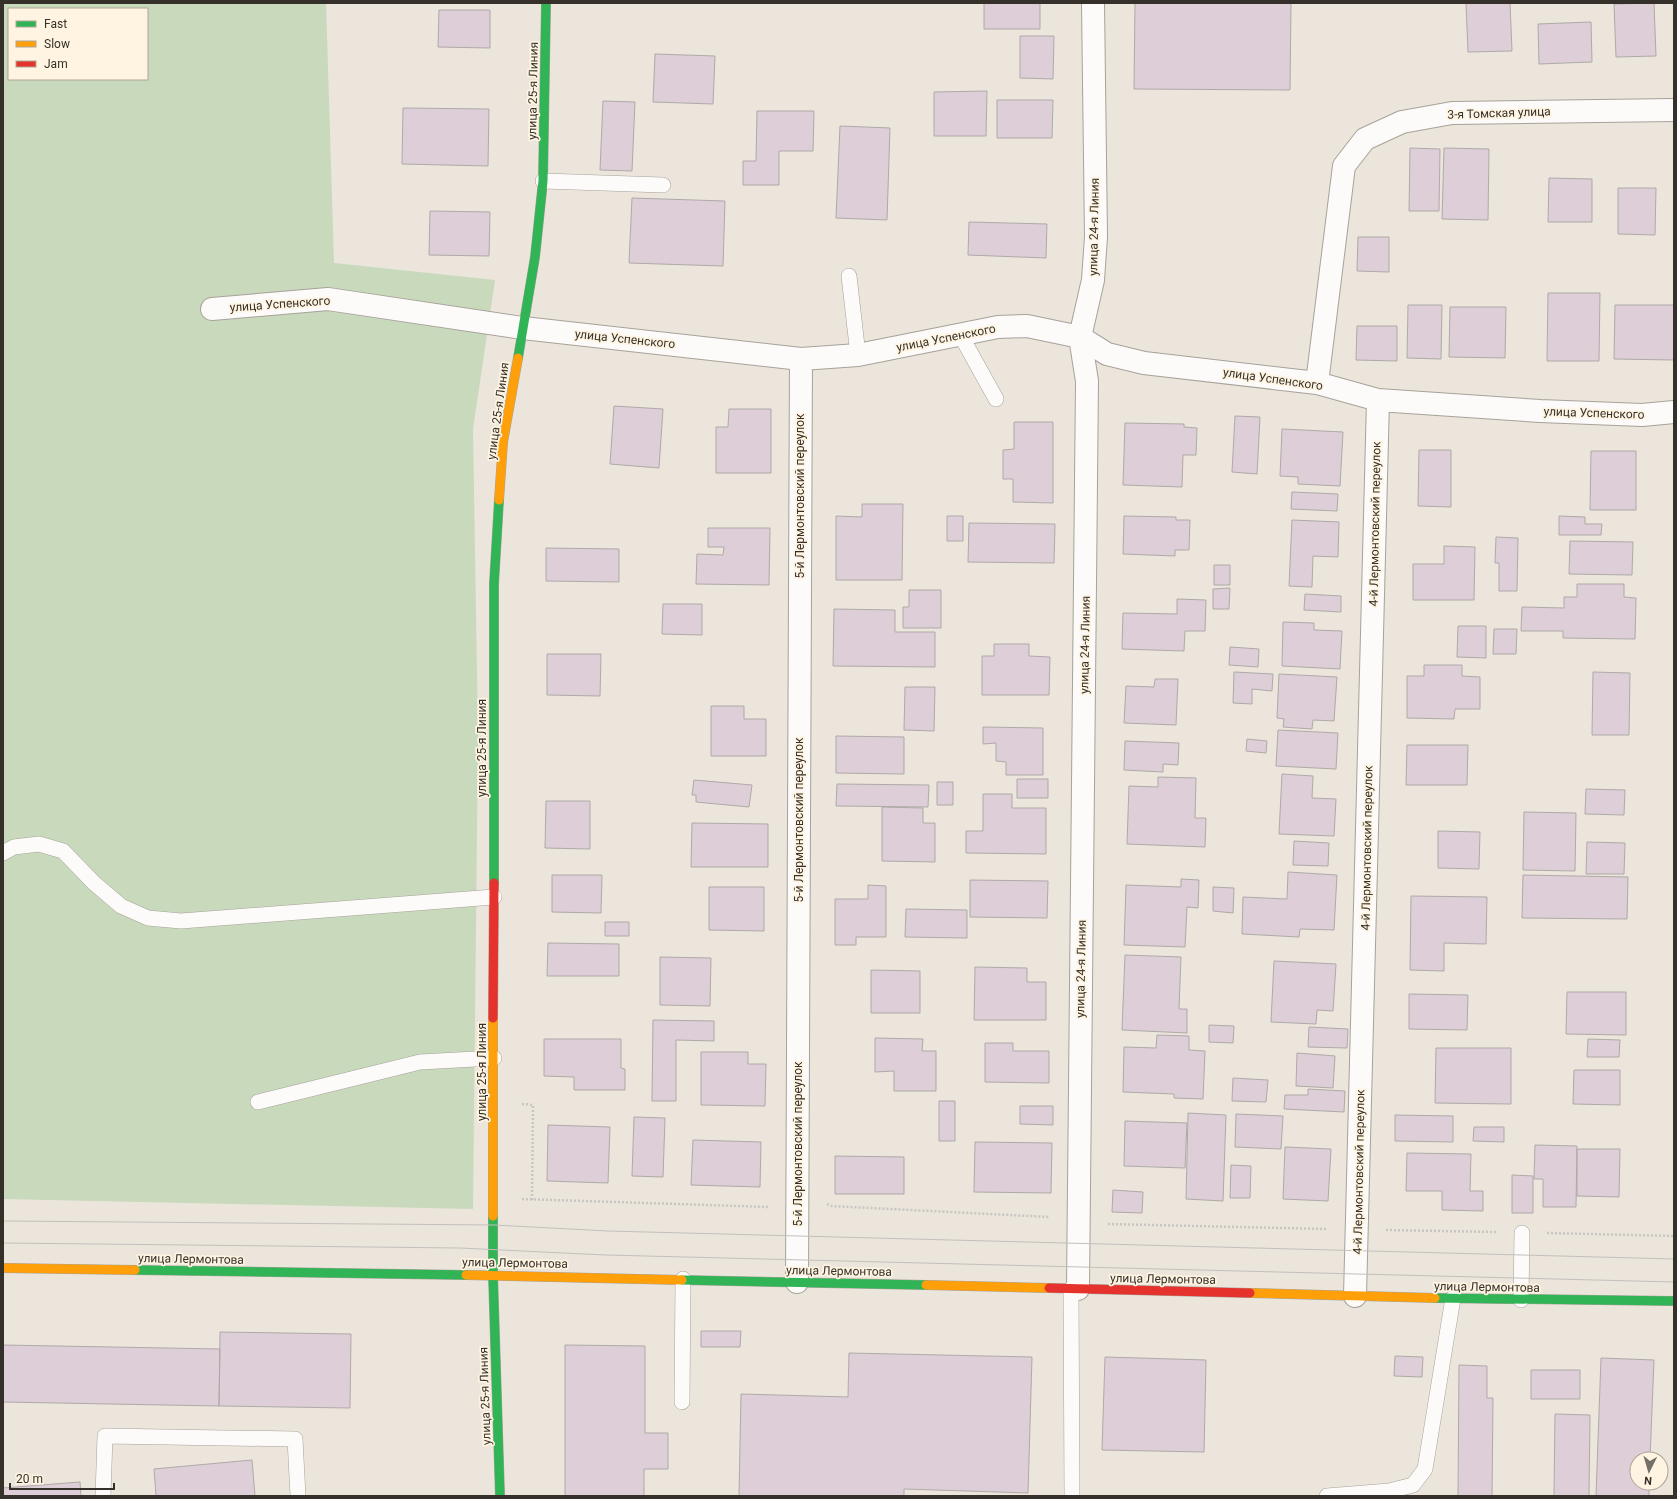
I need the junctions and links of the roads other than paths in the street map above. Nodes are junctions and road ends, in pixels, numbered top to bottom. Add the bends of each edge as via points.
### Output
1 (546, 3) edge
2 (1093, 3) edge
3 (1674, 110) edge
4 (543, 181) junction
5 (663, 185) dead end
6 (849, 276) dead end
7 (212, 309) dead end
8 (523, 328) junction
9 (960, 334) junction
10 (1080, 337) junction
11 (858, 355) junction
12 (800, 359) junction
13 (1317, 383) junction
14 (996, 399) dead end
15 (1378, 400) junction
16 (1674, 412) edge
17 (3, 853) edge
18 (494, 897) junction
19 (494, 1058) junction
20 (258, 1102) dead end
21 (1522, 1232) road end
22 (3, 1268) edge
23 (493, 1275) junction
24 (683, 1279) junction
25 (797, 1282) junction
26 (1074, 1289) junction
27 (1356, 1296) junction
28 (1453, 1298) junction
29 (1521, 1300) junction
30 (1674, 1301) edge
31 (682, 1402) dead end
32 (103, 1496) edge
33 (298, 1496) edge
34 (500, 1496) edge
35 (1072, 1496) edge
36 (1327, 1496) edge

1 - 4 street, улица 25-я Линия
2 - 10 street, улица 24-я Линия via 1096,237 1093,280
3 - 13 street, 3-я Томская улица via 1452,113 1402,122 1365,139 1344,166
4 - 5 lane
4 - 8 street, улица 25-я Линия via 535,257
6 - 11 lane
7 - 8 street, улица Успенского via 328,299
8 - 12 street, улица Успенского
8 - 18 street, улица 25-я Линия via 503,442 494,584
9 - 10 street, улица Успенского via 998,327 1028,326
9 - 11 street, улица Успенского
9 - 14 lane
10 - 13 street, улица Успенского via 1107,354 1144,363
10 - 26 street, улица 24-я Линия via 1087,381 1087,405 1079,1218
11 - 12 street, улица Успенского
12 - 25 street, 5-й Лермонтовский переулок
13 - 15 street, улица Успенского
15 - 16 street, улица Успенского via 1540,411 1642,415
15 - 27 street, 4-й Лермонтовский переулок
17 - 18 lane via 14,847 39,844 62,851 121,906 148,918 181,921
18 - 19 street, улица 25-я Линия
19 - 20 lane via 420,1062
19 - 23 street, улица 25-я Линия
21 - 29 lane
22 - 23 street, улица Лермонтова
23 - 24 street, улица Лермонтова
23 - 34 street, улица 25-я Линия
24 - 25 street, улица Лермонтова
24 - 31 lane
25 - 26 street, улица Лермонтова
26 - 27 street, улица Лермонтова
26 - 35 lane
27 - 28 street, улица Лермонтова
28 - 29 street, улица Лермонтова
28 - 36 lane via 1425,1469 1413,1485 1389,1491
29 - 30 street, улица Лермонтова
32 - 33 lane via 105,1436 295,1439

